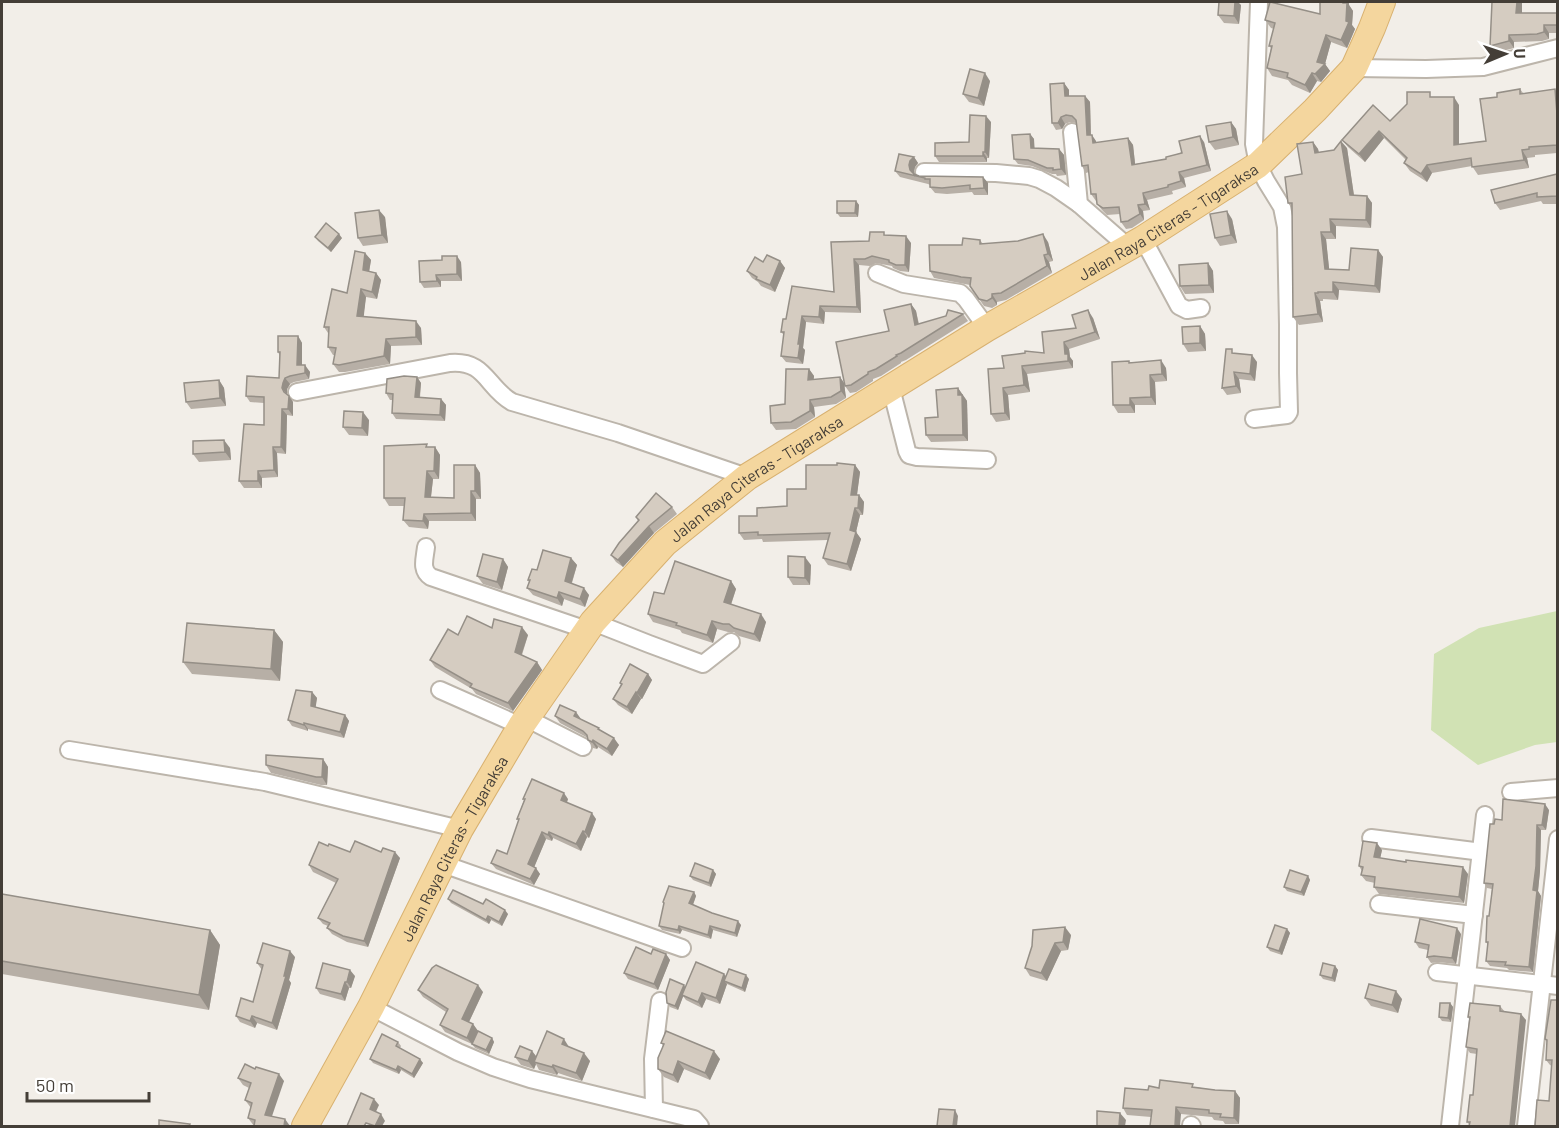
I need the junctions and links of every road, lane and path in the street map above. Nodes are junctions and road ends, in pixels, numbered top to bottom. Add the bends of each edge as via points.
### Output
1 (1259, 2) edge
2 (1382, 2) edge
3 (1557, 48) edge
4 (1354, 68) junction
5 (1072, 132) dead end
6 (1258, 165) junction
7 (924, 172) dead end
8 (1079, 204) junction
9 (1136, 243) junction
10 (877, 273) dead end
11 (1201, 308) dead end
12 (987, 328) junction
13 (891, 388) junction
14 (297, 392) dead end
15 (1254, 419) dead end
16 (987, 460) dead end
17 (747, 477) junction
18 (426, 547) dead end
19 (590, 626) junction
20 (730, 642) dead end
21 (440, 690) dead end
22 (523, 722) junction
23 (583, 747) dead end
24 (69, 750) dead end
25 (1557, 788) edge
26 (1511, 792) dead end
27 (1485, 815) dead end
28 (460, 828) junction
29 (1371, 838) dead end
30 (1557, 839) edge
31 (1482, 852) junction
32 (443, 864) junction
33 (1379, 904) dead end
34 (1554, 914) edge
35 (1474, 915) junction
36 (682, 948) dead end
37 (1437, 972) dead end
38 (1466, 976) junction
39 (1549, 985) edge
40 (660, 1001) dead end
41 (371, 1007) junction
42 (654, 1109) junction
43 (305, 1126) edge
44 (700, 1126) edge
45 (1450, 1126) edge
46 (1526, 1126) edge

1 - 6 street via 1254,144
2 - 4 main road, Jalan Raya Citeras - Tigaraksa
3 - 4 street via 1483,67
4 - 6 main road, Jalan Raya Citeras - Tigaraksa
5 - 8 street
6 - 9 main road, Jalan Raya Citeras - Tigaraksa
6 - 15 street via 1282,207 1286,227 1289,412 1287,416
7 - 8 street via 1029,176
8 - 9 street
9 - 11 street via 1179,306 1187,310
9 - 12 main road, Jalan Raya Citeras - Tigaraksa
10 - 12 street via 904,284 960,293
12 - 13 main road, Jalan Raya Citeras - Tigaraksa
13 - 16 street via 909,455
13 - 17 main road, Jalan Raya Citeras - Tigaraksa
14 - 17 street via 466,363 478,369 512,402
17 - 19 main road, Jalan Raya Citeras - Tigaraksa via 665,543
18 - 19 street via 424,566 431,577
19 - 20 street via 703,664
19 - 22 main road, Jalan Raya Citeras - Tigaraksa
21 - 22 street
22 - 23 street
22 - 28 main road, Jalan Raya Citeras - Tigaraksa
24 - 28 street via 265,782
25 - 26 street
27 - 31 street
28 - 32 main road, Jalan Raya Citeras - Tigaraksa
29 - 31 street
30 - 34 street
31 - 35 street
32 - 36 street
32 - 41 main road, Jalan Raya Citeras - Tigaraksa
33 - 35 street
34 - 39 street
35 - 38 street
37 - 38 street
38 - 39 street
38 - 45 street
39 - 46 street
40 - 42 street via 652,1059
41 - 42 street via 493,1067
41 - 43 main road, Jalan Raya Citeras - Tigaraksa
42 - 44 street via 694,1119

